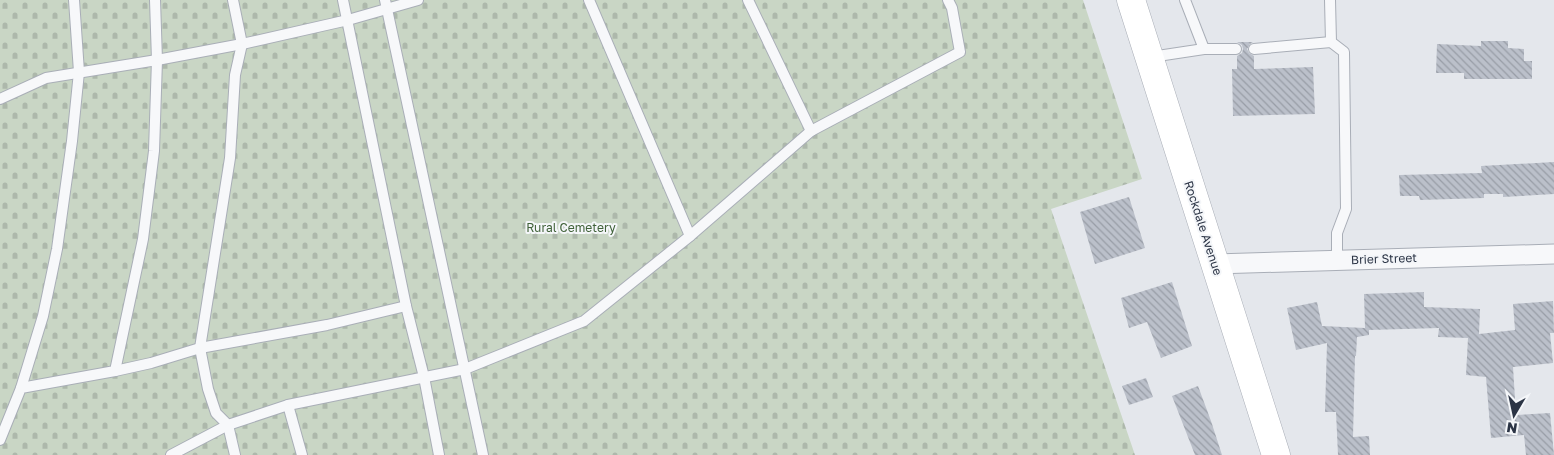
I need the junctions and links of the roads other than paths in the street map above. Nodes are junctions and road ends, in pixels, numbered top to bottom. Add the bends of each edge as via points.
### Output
1 (74, 0) edge
2 (154, 0) edge
3 (233, 0) edge
4 (343, 0) edge
5 (418, 0) edge
6 (589, 0) edge
7 (748, 0) edge
8 (948, 0) edge
9 (1130, 0) edge
10 (1185, 0) edge
11 (1330, 0) edge
12 (386, 5) edge
13 (348, 20) junction
14 (1331, 42) junction
15 (242, 44) junction
16 (1204, 49) junction
17 (1236, 49) dead end
18 (1254, 49) dead end
19 (1149, 58) junction
20 (157, 60) junction
21 (80, 72) junction
22 (0, 99) edge
23 (811, 131) junction
24 (690, 236) junction
25 (1554, 254) edge
26 (1337, 261) junction
27 (1215, 264) junction
28 (406, 306) junction
29 (200, 348) junction
30 (464, 368) junction
31 (115, 371) junction
32 (424, 376) junction
33 (21, 388) junction
34 (288, 405) junction
35 (228, 425) junction
36 (0, 436) edge
37 (0, 440) edge
38 (171, 455) edge
39 (235, 455) edge
40 (302, 455) edge
41 (440, 455) edge
42 (483, 455) edge
43 (1276, 455) edge

1 - 21 lane
2 - 20 lane
3 - 15 lane
4 - 13 lane
5 - 12 lane
6 - 24 lane
7 - 23 lane
8 - 23 lane via 960,52
9 - 19 main road, Rockdale Avenue
10 - 16 lane
11 - 14 lane
12 - 13 lane
12 - 30 lane
13 - 15 lane
13 - 28 lane
14 - 18 lane
14 - 26 lane via 1344,52 1346,209 1337,233
15 - 20 lane
15 - 29 lane via 235,75 230,158
16 - 17 lane
16 - 19 lane
19 - 27 main road, Rockdale Avenue
20 - 21 lane
20 - 31 lane via 154,150 143,239
21 - 22 lane via 46,78
21 - 33 lane via 57,249 43,316
23 - 24 lane
24 - 30 lane via 584,321
25 - 26 street, Brier Street
26 - 27 street, Brier Street
27 - 43 main road, Rockdale Avenue
28 - 29 lane via 327,325
28 - 32 lane
29 - 31 lane
29 - 35 lane via 216,414
30 - 32 lane
30 - 42 lane
31 - 33 lane
32 - 34 lane
32 - 41 lane
33 - 36 lane
34 - 35 lane
34 - 40 lane
35 - 38 lane
35 - 39 lane
36 - 37 lane

